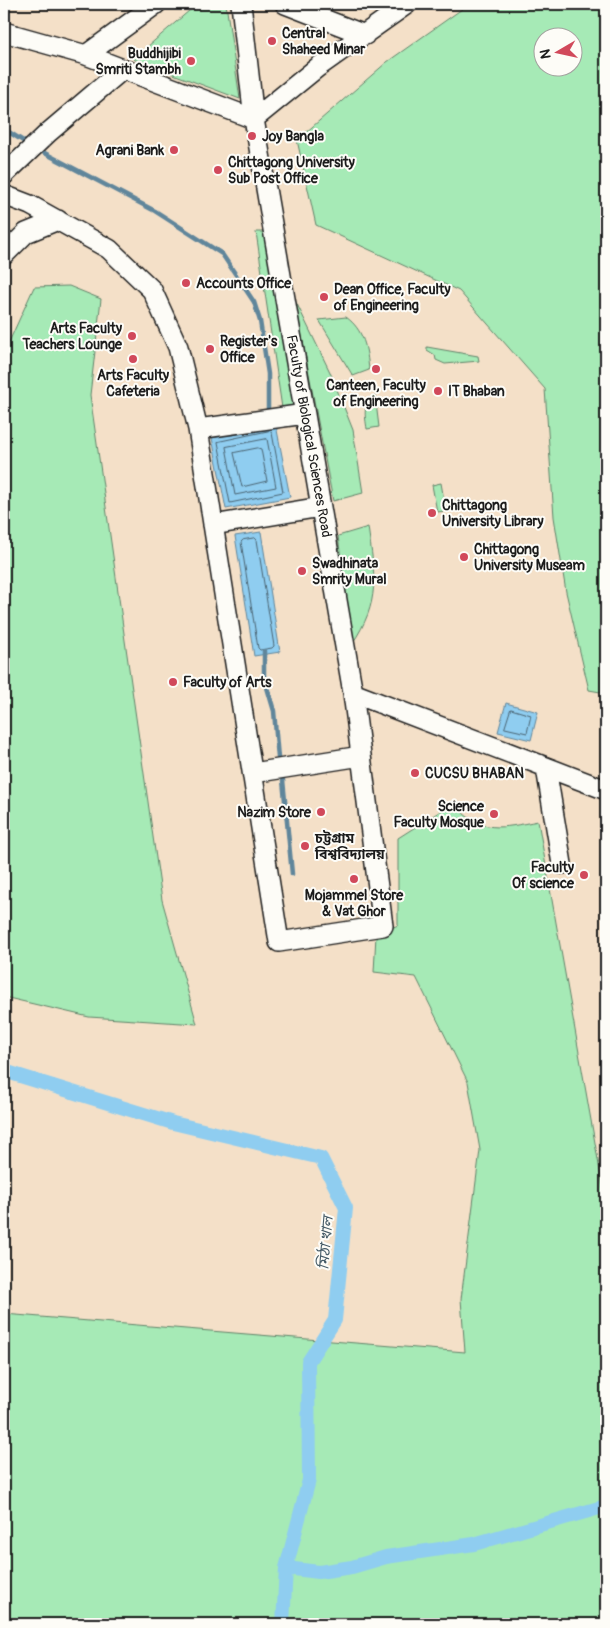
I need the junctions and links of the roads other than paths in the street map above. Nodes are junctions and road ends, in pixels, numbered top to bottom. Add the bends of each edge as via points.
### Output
1 (156, 4) edge
2 (241, 4) edge
3 (285, 4) edge
4 (407, 4) edge
5 (4, 32) edge
6 (365, 35) junction
7 (86, 55) junction
8 (114, 66) junction
9 (254, 118) junction
10 (4, 175) edge
11 (4, 195) edge
12 (58, 220) junction
13 (4, 255) edge
14 (305, 414) junction
15 (198, 429) junction
16 (321, 507) junction
17 (213, 525) junction
18 (353, 693) junction
19 (361, 756) junction
20 (546, 768) junction
21 (253, 773) junction
22 (606, 790) edge
23 (562, 864) dead end

1 - 7 street
2 - 9 street, Faculty of Biological Sciences Road
3 - 6 street
4 - 6 street
5 - 7 street
6 - 9 street via 318,67
7 - 8 street
8 - 9 street
8 - 10 street
9 - 14 street, Faculty of Biological Sciences Road
11 - 12 street via 30,204
12 - 13 street via 26,233
12 - 15 street via 109,249 152,290 178,347
14 - 15 street
14 - 16 street, Faculty of Biological Sciences Road
15 - 17 street
16 - 17 street
16 - 18 street, Faculty of Biological Sciences Road
17 - 21 street
18 - 19 street, Faculty of Biological Sciences Road
18 - 20 street
19 - 21 street
19 - 21 street, Faculty of Biological Sciences Road via 383,926 279,942
20 - 22 street
20 - 23 street

